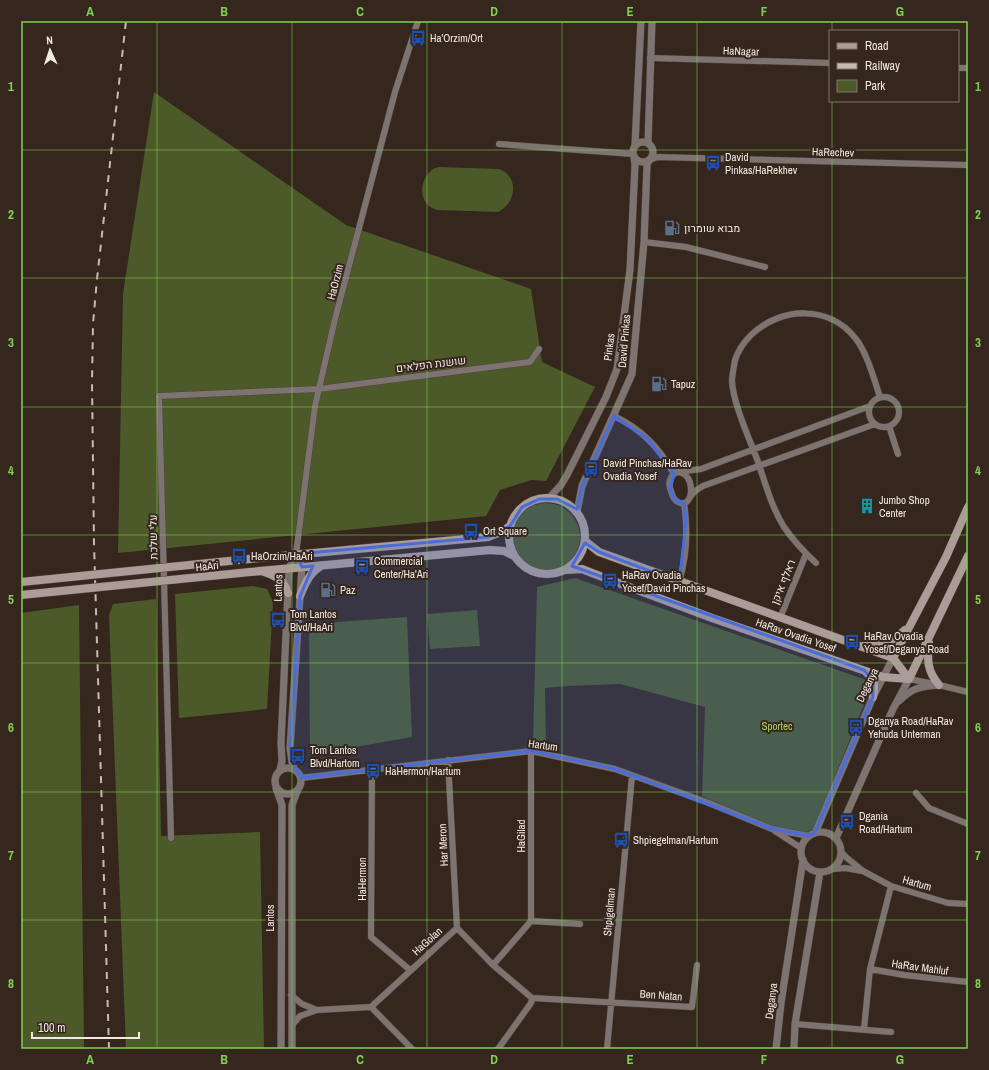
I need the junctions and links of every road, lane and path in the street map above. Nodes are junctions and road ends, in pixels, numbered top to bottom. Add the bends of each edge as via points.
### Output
1 (418, 21) edge
2 (641, 21) edge
3 (652, 21) edge
4 (650, 58) junction
5 (829, 63) edge
6 (648, 143) junction
7 (499, 144) dead end
8 (635, 144) junction
9 (633, 156) junction
10 (649, 160) junction
11 (968, 165) edge
12 (644, 242) junction
13 (765, 267) dead end
14 (539, 349) dead end
15 (319, 389) junction
16 (880, 397) junction
17 (870, 406) junction
18 (614, 416) junction
19 (875, 424) junction
20 (889, 426) junction
21 (753, 450) junction
22 (898, 454) dead end
23 (759, 466) junction
24 (676, 473) junction
25 (690, 497) junction
26 (549, 498) junction
27 (684, 503) junction
28 (968, 507) edge
29 (577, 512) junction
30 (510, 526) junction
31 (585, 540) junction
32 (296, 554) junction
33 (806, 554) junction
34 (514, 556) junction
35 (968, 556) edge
36 (816, 563) dead end
37 (322, 565) junction
38 (302, 567) junction
39 (289, 568) junction
40 (566, 570) junction
41 (262, 571) junction
42 (21, 582) edge
43 (678, 582) junction
44 (288, 593) junction
45 (21, 596) edge
46 (300, 596) junction
47 (780, 618) junction
48 (910, 625) junction
49 (930, 635) junction
50 (858, 646) junction
51 (893, 658) junction
52 (864, 670) junction
53 (883, 677) junction
54 (909, 679) junction
55 (939, 685) junction
56 (968, 692) edge
57 (873, 697) junction
58 (893, 709) junction
59 (531, 751) junction
60 (448, 760) junction
61 (294, 769) junction
62 (280, 770) junction
63 (372, 771) junction
64 (632, 776) junction
65 (301, 778) junction
66 (276, 788) junction
67 (298, 789) junction
68 (916, 793) dead end
69 (968, 824) edge
70 (772, 829) junction
71 (812, 834) junction
72 (171, 838) dead end
73 (836, 838) junction
74 (801, 848) junction
75 (841, 852) junction
76 (802, 860) junction
77 (832, 869) junction
78 (863, 871) junction
79 (820, 872) junction
80 (891, 886) junction
81 (968, 904) edge
82 (531, 922) junction
83 (580, 924) dead end
84 (457, 928) junction
85 (493, 965) junction
86 (697, 965) dead end
87 (870, 969) junction
88 (410, 970) junction
89 (968, 982) edge
90 (291, 995) junction
91 (532, 998) junction
92 (611, 1002) junction
93 (371, 1007) junction
94 (317, 1010) junction
95 (292, 1024) junction
96 (795, 1024) junction
97 (864, 1029) junction
98 (891, 1032) dead end
99 (409, 1048) edge
100 (281, 1049) edge
101 (292, 1049) edge
102 (498, 1049) edge
103 (607, 1049) edge
104 (776, 1049) edge
105 (794, 1049) edge

1 - 15 street, HaOrzim via 395,92
2 - 8 street
3 - 4 street
4 - 5 street, HaNagar
4 - 6 street
6 - 8 street
6 - 10 street via 653,150
7 - 9 street
8 - 9 street
9 - 10 street via 639,162
9 - 26 street, Pinkas via 635,165 630,270 617,369 568,475
10 - 11 street, HaRechev via 657,157
10 - 12 street, David Pinkas
12 - 13 street via 686,247
12 - 18 street, David Pinkas via 632,374
14 - 15 street, שושנת הפלאים via 530,362
15 - 32 street, HaOrzim
15 - 72 street, עלי שלכת via 159,396
16 - 17 street
16 - 20 street via 890,398 898,406 897,418
16 - 21 street via 856,339 839,323 820,315 799,313 779,317 760,326 746,340 736,359 732,382
17 - 19 street via 869,415
17 - 21 street
18 - 24 street via 648,438
18 - 29 street, David Pinkas via 582,486
19 - 20 street
19 - 23 street
20 - 22 street
21 - 23 street
21 - 24 street via 701,469
23 - 25 street via 702,487
23 - 33 street via 781,521
24 - 25 street via 685,475 689,481
24 - 27 street via 670,483 671,492 676,500
25 - 27 street
26 - 29 main road via 563,502
26 - 30 main road via 533,501 522,507
27 - 43 street via 685,553
28 - 48 main road, Deganya via 946,557
29 - 31 main road via 584,528
30 - 32 main road, HaAri via 488,537
30 - 34 main road via 508,538
31 - 40 main road via 579,557
31 - 43 main road, HaRav Ovadia Yosef via 599,552
32 - 38 street, Lantos
32 - 39 street, Lantos
32 - 42 main road, HaAri, bridge
33 - 36 street
33 - 47 street, ראלף איקן
34 - 37 main road, HaAri via 504,551 490,550
34 - 40 main road via 526,568 537,573 549,574
35 - 49 main road
37 - 38 main road, HaAri
37 - 46 main road via 307,579
38 - 39 main road, HaAri
38 - 46 street, Lantos
39 - 41 main road, HaAri
39 - 44 street, Lantos
40 - 52 main road, HaRav Ovadia Yosef via 592,572 705,615
41 - 44 main road via 283,582
41 - 45 main road, HaAri, bridge
43 - 47 main road, HaRav Ovadia Yosef
44 - 62 street, Lantos
46 - 61 street, Lantos via 290,748
47 - 50 main road, HaRav Ovadia Yosef
48 - 50 main road via 891,641 880,645
48 - 51 main road, Deganya
49 - 54 main road
49 - 55 main road via 930,671
50 - 51 main road, HaRav Ovadia Yosef
51 - 53 street, Deganya
51 - 54 main road
52 - 53 main road, HaRav Ovadia Yosef
52 - 57 main road via 873,680
53 - 54 main road, HaRav Ovadia Yosef
53 - 57 street, Deganya
54 - 55 street
54 - 58 street
55 - 56 street
55 - 58 street via 914,690
57 - 71 street, Deganya
58 - 73 street
59 - 60 street, Hartum
59 - 64 street, Hartum via 615,769
59 - 82 street, HaGilad
60 - 63 street, Hartum
60 - 84 street, Har Meron
61 - 62 street
61 - 65 street
62 - 66 street via 274,780
63 - 65 street, Hartum
63 - 88 street, HaHermon via 371,937
64 - 70 street, Hartum via 710,803
64 - 92 street, Shpigelman
65 - 67 street
66 - 67 street via 287,794
66 - 100 street, Lantos via 282,805
67 - 90 street, Lantos via 292,805
68 - 69 street via 929,808
70 - 71 street, Hartum via 797,835
70 - 74 street, Hartum
71 - 73 street via 824,832
71 - 74 street via 805,839
73 - 75 street
74 - 76 street
75 - 77 street via 839,862
75 - 78 street, Hartum
76 - 79 street via 813,871
76 - 104 street, Deganya
77 - 78 street, Hartum
77 - 79 street
78 - 80 street, Hartum
79 - 96 street
80 - 81 street, Hartum via 948,903
80 - 87 street
82 - 83 street
82 - 85 street
84 - 85 street, HaGolan
84 - 88 street, HaGolan
85 - 91 street, HaGolan
86 - 92 street, Ben Natan via 692,1007
87 - 89 street, HaRav Mahluf
87 - 97 street
88 - 93 street, HaGolan
90 - 94 street via 302,1004
90 - 95 street, Lantos
91 - 92 street
91 - 102 street
92 - 103 street, Shpigelman
93 - 94 street
93 - 99 street
94 - 95 street via 300,1016
95 - 101 street, Lantos
96 - 97 street
96 - 105 street
97 - 98 street

